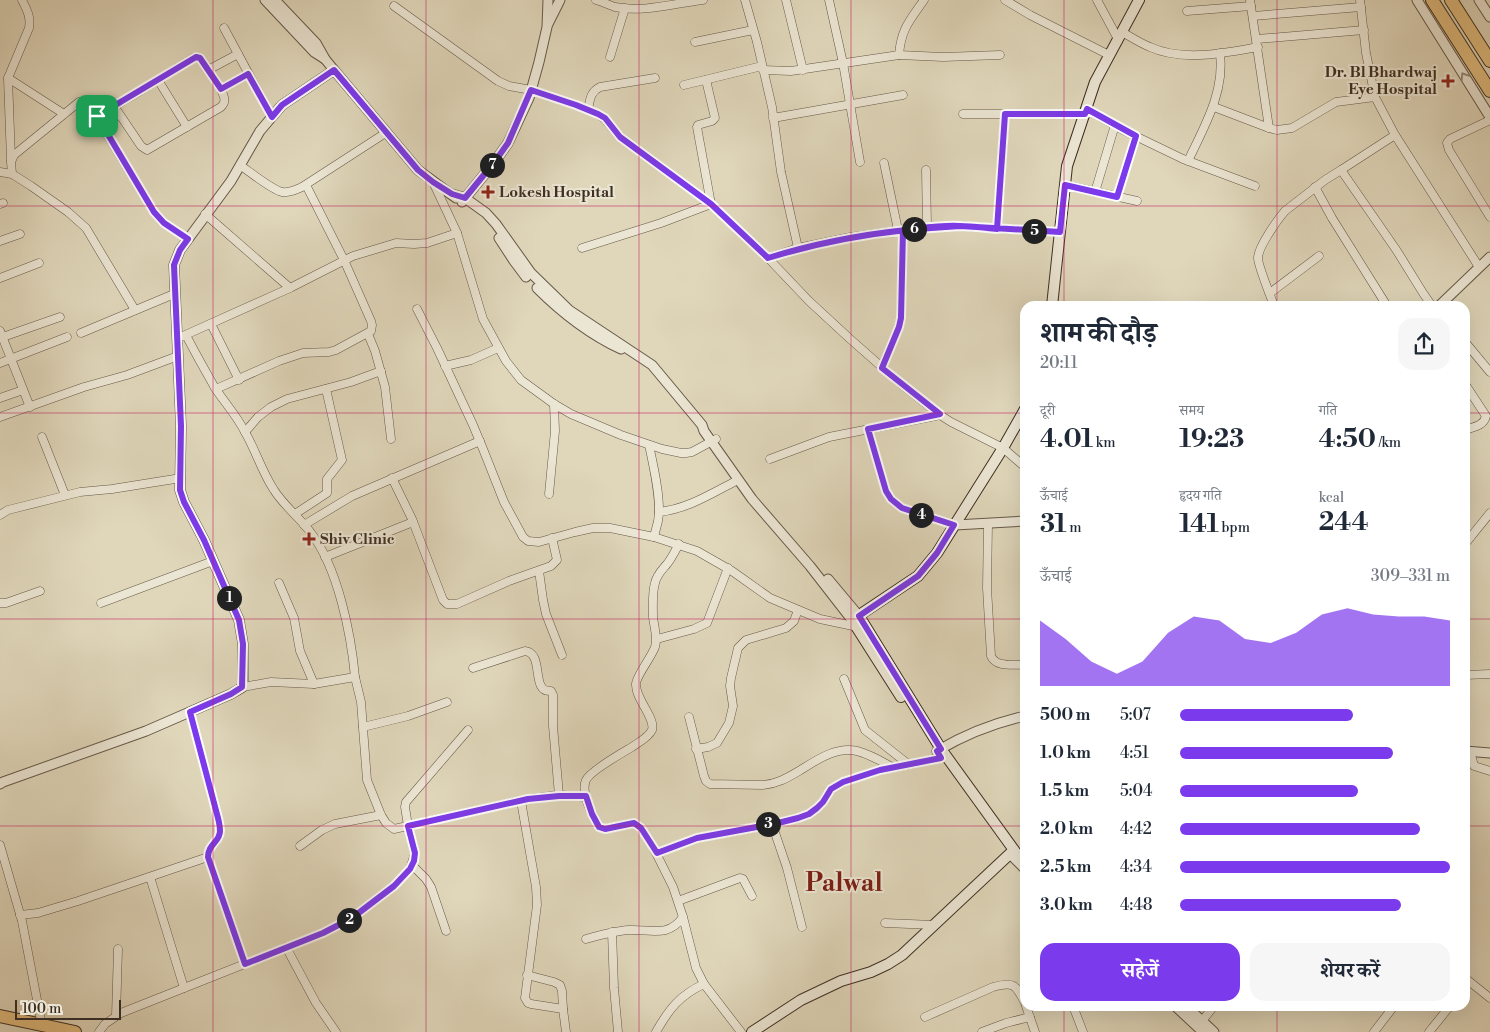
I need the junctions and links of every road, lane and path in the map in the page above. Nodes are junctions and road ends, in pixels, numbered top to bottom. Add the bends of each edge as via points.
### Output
1 (22, 0) edge
2 (265, 0) edge
3 (275, 0) edge
4 (548, 0) edge
5 (560, 0) edge
6 (596, 0) edge
7 (703, 0) edge
8 (745, 0) edge
9 (786, 0) edge
10 (829, 0) edge
11 (924, 0) edge
12 (1005, 0) edge
13 (1097, 0) edge
14 (1139, 0) edge
15 (1417, 0) edge
16 (1432, 0) edge
17 (1439, 0) edge
18 (1451, 0) edge
19 (1461, 0) edge
20 (1479, 0) edge
21 (1251, 3) edge
22 (1360, 4) edge
23 (394, 6) dead end
24 (625, 8) junction
25 (1187, 11) dead end
26 (1253, 16) junction
27 (1490, 17) edge
28 (547, 27) junction
29 (224, 28) dead end
30 (753, 30) junction
31 (1364, 30) junction
32 (1120, 35) junction
33 (696, 42) dead end
34 (1258, 43) junction
35 (1490, 45) edge
36 (1220, 53) junction
37 (238, 54) junction
38 (899, 55) junction
39 (1000, 55) dead end
40 (1109, 55) junction
41 (610, 57) dead end
42 (325, 59) junction
43 (1490, 61) edge
44 (843, 63) junction
45 (763, 68) junction
46 (208, 70) junction
47 (334, 70) junction
48 (803, 70) junction
49 (248, 74) junction
50 (8, 78) junction
51 (655, 78) dead end
52 (158, 80) junction
53 (706, 80) junction
54 (1490, 80) edge
55 (684, 85) dead end
56 (221, 89) junction
57 (531, 90) junction
58 (1490, 91) edge
59 (903, 95) dead end
60 (1375, 97) junction
61 (850, 104) junction
62 (114, 106) junction
63 (1214, 107) junction
64 (588, 110) junction
65 (1086, 111) junction
66 (64, 114) junction
67 (963, 114) dead end
68 (1005, 114) junction
69 (97, 116) junction
70 (272, 117) junction
71 (773, 118) junction
72 (1490, 119) edge
73 (1115, 125) junction
74 (187, 127) junction
75 (1269, 128) junction
76 (387, 132) junction
77 (1395, 135) junction
78 (1136, 136) junction
79 (1188, 161) junction
80 (11, 162) junction
81 (860, 162) dead end
82 (884, 163) dead end
83 (240, 165) junction
84 (926, 170) dead end
85 (1340, 170) junction
86 (0, 172) edge
87 (12, 174) junction
88 (433, 182) junction
89 (306, 185) junction
90 (1065, 185) junction
91 (1255, 186) dead end
92 (1315, 187) junction
93 (1095, 192) junction
94 (1117, 197) junction
95 (464, 200) junction
96 (1137, 201) dead end
97 (711, 204) junction
98 (205, 214) junction
99 (1490, 217) edge
100 (927, 227) junction
101 (997, 229) junction
102 (900, 230) junction
103 (1060, 232) junction
104 (457, 233) junction
105 (20, 234) dead end
106 (188, 239) junction
107 (0, 241) edge
108 (582, 248) dead end
109 (798, 248) junction
110 (1320, 256) dead end
111 (1490, 257) edge
112 (768, 258) junction
113 (344, 260) junction
114 (39, 263) dead end
115 (1479, 267) junction
116 (0, 278) edge
117 (290, 288) junction
118 (1270, 293) junction
119 (174, 294) junction
120 (1053, 301) edge
121 (1272, 301) edge
122 (1384, 301) edge
123 (1429, 301) edge
124 (1444, 301) edge
125 (417, 309) dead end
126 (135, 310) junction
127 (60, 317) dead end
128 (211, 324) junction
129 (81, 333) dead end
130 (186, 334) junction
131 (368, 334) junction
132 (1, 336) edge
133 (67, 337) dead end
134 (177, 338) junction
135 (498, 348) junction
136 (1470, 348) edge
137 (178, 356) junction
138 (11, 359) junction
139 (0, 363) edge
140 (445, 366) junction
141 (882, 368) junction
142 (381, 370) junction
143 (1490, 372) edge
144 (239, 380) junction
145 (216, 389) junction
146 (326, 389) junction
147 (23, 390) junction
148 (1470, 393) edge
149 (0, 398) edge
150 (554, 404) junction
151 (30, 407) junction
152 (940, 414) junction
153 (0, 417) edge
154 (1020, 419) edge
155 (1487, 420) edge
156 (1470, 428) edge
157 (868, 429) junction
158 (245, 432) junction
159 (42, 437) dead end
160 (391, 439) dead end
161 (480, 441) junction
162 (714, 441) junction
163 (649, 444) junction
164 (1003, 448) junction
165 (770, 459) dead end
166 (1020, 463) edge
167 (181, 478) junction
168 (392, 478) junction
169 (738, 480) junction
170 (549, 494) dead end
171 (65, 495) junction
172 (659, 512) junction
173 (1490, 513) edge
174 (295, 514) junction
175 (0, 515) edge
176 (1020, 521) edge
177 (413, 522) junction
178 (988, 523) junction
179 (304, 524) junction
180 (954, 525) junction
181 (654, 537) junction
182 (552, 538) junction
183 (1470, 538) edge
184 (679, 544) junction
185 (325, 557) junction
186 (213, 561) junction
187 (728, 568) junction
188 (539, 570) junction
189 (279, 583) dead end
190 (40, 591) dead end
191 (0, 603) edge
192 (101, 603) dead end
193 (798, 610) junction
194 (858, 622) junction
195 (657, 639) junction
196 (562, 656) dead end
197 (1020, 665) edge
198 (473, 668) dead end
199 (1490, 674) edge
200 (1470, 675) edge
201 (355, 677) junction
202 (844, 680) dead end
203 (314, 684) junction
204 (242, 687) junction
205 (447, 702) dead end
206 (190, 712) junction
207 (689, 717) dead end
208 (1020, 717) edge
209 (363, 727) junction
210 (468, 730) dead end
211 (696, 749) junction
212 (1470, 751) edge
213 (941, 753) junction
214 (1490, 753) edge
215 (1470, 757) edge
216 (908, 764) junction
217 (892, 767) junction
218 (1490, 771) edge
219 (0, 784) edge
220 (559, 796) junction
221 (586, 796) junction
222 (521, 801) junction
223 (381, 815) junction
224 (772, 824) junction
225 (408, 826) junction
226 (0, 845) edge
227 (300, 846) dead end
228 (1012, 852) junction
229 (657, 853) junction
230 (208, 857) junction
231 (1020, 857) edge
232 (1020, 862) edge
233 (412, 865) junction
234 (150, 877) junction
235 (752, 896) dead end
236 (678, 901) junction
237 (20, 915) junction
238 (684, 917) junction
239 (885, 923) dead end
240 (934, 925) junction
241 (802, 927) dead end
242 (446, 931) dead end
243 (612, 932) junction
244 (586, 938) dead end
245 (286, 947) junction
246 (118, 949) dead end
247 (245, 964) junction
248 (527, 975) junction
249 (704, 984) junction
250 (1470, 985) edge
251 (184, 988) junction
252 (1020, 994) edge
253 (1490, 998) edge
254 (563, 1009) junction
255 (1028, 1011) edge
256 (1075, 1011) edge
257 (1180, 1011) edge
258 (1191, 1011) edge
259 (1210, 1011) edge
260 (1390, 1011) edge
261 (1446, 1011) edge
262 (0, 1016) edge
263 (116, 1016) junction
264 (1030, 1017) junction
265 (925, 1018) dead end
266 (1202, 1021) junction
267 (42, 1026) junction
268 (75, 1032) edge
269 (99, 1032) edge
270 (336, 1032) edge
271 (566, 1032) edge
272 (618, 1032) edge
273 (656, 1032) edge
274 (741, 1032) edge
275 (752, 1032) edge
276 (982, 1032) edge
277 (1035, 1032) edge
278 (1083, 1032) edge
279 (1203, 1032) edge
280 (1214, 1032) edge
281 (1374, 1032) edge
282 (1429, 1032) edge

1 - 50 street via 30,18 29,28
2 - 42 street via 314,52
3 - 42 street via 316,43
4 - 28 street
5 - 28 street
6 - 24 street
7 - 24 street
8 - 30 street
9 - 48 street
10 - 44 street
11 - 38 street via 904,30
12 - 40 street
13 - 32 street
14 - 32 main road
72 -> 15 street
16 - 58 highway
17 - 54 highway
18 - 43 highway
19 - 35 highway
20 - 27 street
21 - 25 street
21 - 26 street
22 - 26 street
22 - 31 street
23 - 57 street via 498,81
24 - 41 street
26 - 34 street
28 - 57 street
29 - 37 street
30 - 33 street
30 - 45 street
31 - 34 street
31 - 60 street
32 - 36 street via 1167,52 1190,55
32 - 40 main road
34 - 36 street
34 - 75 street
36 - 63 street via 1221,79
37 - 46 street
37 - 49 street
38 - 39 street
38 - 44 street
40 - 65 main road via 1095,82
42 - 47 street
44 - 48 street
44 - 61 street
45 - 48 street via 791,72
45 - 53 street
45 - 71 street
46 - 52 street via 196,57
46 - 56 street
47 - 70 street via 282,105
47 - 76 street
49 - 56 street
49 - 70 street
50 - 66 street
50 - 80 street
51 - 64 street via 594,89
52 - 62 street
52 - 74 street
53 - 55 street
53 - 97 street via 715,118 697,127
56 - 74 street via 224,104
57 - 64 street
57 - 95 street via 508,143
59 - 61 street
60 - 75 street via 1336,102 1292,128
60 - 77 street
61 - 71 street
61 - 81 street
62 - 69 street
62 - 74 street via 145,149
63 - 75 street
63 - 79 street
64 - 97 street via 605,118 620,137
65 - 68 street
65 - 73 street
65 - 90 main road via 1067,166
66 - 69 street via 85,101 90,103
66 - 80 street via 14,155
67 - 68 street
68 - 101 street
69 - 106 street via 154,212
70 - 83 street
71 - 109 street
72 - 99 street via 1447,143
73 - 78 street
73 - 93 street
76 - 88 street via 418,170
76 - 89 street
77 - 85 street
77 - 115 street
78 - 79 street
78 - 94 street
79 - 91 street
80 - 87 street
82 - 102 street
83 - 89 street via 281,192 294,191
83 - 98 street
84 - 100 street
85 - 92 street
85 - 123 street
86 - 87 street
87 - 126 street via 86,228
88 - 95 street
88 - 104 street
89 - 113 street
90 - 93 street
90 - 103 main road
92 - 118 street via 1285,211 1260,250 1258,261
92 - 122 street
93 - 94 street
94 - 96 street
95 - 162 street via 486,213 531,273 569,310 652,365
97 - 108 street
97 - 112 street
98 - 106 street
98 - 117 street
100 - 101 street
100 - 102 street
101 - 103 street
102 - 109 street
102 - 141 street via 901,318
103 - 120 main road
104 - 113 street via 427,243 396,243
104 - 135 street via 483,319
105 - 107 street
106 - 119 street via 174,265
109 - 112 street
110 - 118 street
111 - 115 street
112 - 141 street
113 - 117 street
113 - 131 street via 372,325
114 - 116 street
115 - 124 street
117 - 128 street
118 - 121 street
119 - 126 street
119 - 134 street
125 - 140 street
126 - 129 street
127 - 132 street
128 - 130 street
128 - 144 street
130 - 134 street
130 - 145 street
131 - 142 street
131 - 144 street via 332,351 303,353 279,360
132 - 138 street
133 - 138 street
134 - 137 street
135 - 140 street via 471,360
135 - 150 street via 521,380
136 - 143 street
137 - 151 street
137 - 167 street
138 - 139 street
138 - 147 street
140 - 161 street
141 - 152 street
142 - 146 street
142 - 160 street
144 - 145 street
145 - 158 street
146 - 158 street via 287,399 271,407
146 - 174 street via 342,460 327,479 326,494
147 - 149 street
147 - 151 street
148 - 155 street
150 - 163 street
150 - 170 street
151 - 153 street
152 - 157 street
152 - 164 street
154 - 164 main road
155 - 156 street
157 - 165 street via 829,437
157 - 180 street via 891,499 902,508
158 - 174 street via 274,492
159 - 171 street
161 - 168 street
161 - 182 street via 504,502 523,537 532,542
162 - 163 street via 681,454
162 - 169 street
162 - 194 street
163 - 172 street
164 - 166 street
164 - 180 main road
167 - 171 street
167 - 186 street via 184,502
168 - 177 street
168 - 179 street via 352,496
169 - 172 street via 693,504
169 - 194 street
171 - 175 street
172 - 181 street
173 - 183 street
174 - 179 street
176 - 178 street
177 - 185 street
177 - 188 street via 446,604 457,604
178 - 180 street
178 - 197 street via 990,656 995,663
179 - 185 street
180 - 194 main road via 918,576
181 - 182 street via 594,528
181 - 184 street
182 - 188 street via 557,560
184 - 187 street
184 - 195 street via 654,584 653,618
185 - 201 street via 349,630
186 - 192 street
186 - 204 street via 239,620 243,644
187 - 193 street via 770,598
187 - 195 street via 707,623
188 - 196 street via 542,600
189 - 203 street via 294,618 300,651
190 - 191 street
193 - 194 street via 820,619
193 - 211 street via 794,621 786,628 746,640 738,648 730,686 733,706 729,723 717,743
194 - 213 main road
195 - 221 street via 636,686 653,726 651,732 587,778
198 - 220 street via 525,651 532,653 540,686 554,695 553,726
199 - 200 street
201 - 203 street
201 - 209 street
202 - 216 street via 865,730
203 - 204 street via 271,682
204 - 206 street
205 - 209 street
206 - 219 street
206 - 230 street via 220,832 208,850
207 - 211 street
208 - 213 street via 955,740
209 - 223 street via 367,780
210 - 225 street via 408,798 405,806
211 - 217 street via 710,784 771,784 819,758 845,750 856,751
212 - 214 street
213 - 216 street
213 - 228 main road via 990,828
215 - 218 street via 1474,766
216 - 217 street
217 - 224 street via 843,782 831,789 823,802 809,814
220 - 221 street
220 - 222 street
221 - 229 street via 599,827 605,829 634,823 641,828
222 - 225 street
222 - 248 street via 536,887
223 - 225 street via 394,829
223 - 227 street via 335,824
224 - 229 street via 697,838
224 - 241 street
225 - 233 street via 415,853
226 - 237 street
228 - 231 street
228 - 232 street
228 - 240 main road
229 - 236 street
230 - 234 street
230 - 247 street
233 - 242 street via 431,887
233 - 245 street via 394,886 352,918
234 - 237 street via 38,913
234 - 251 street
235 - 236 street via 740,878
236 - 238 street
237 - 267 street
238 - 243 street via 663,931
238 - 249 street via 696,968
239 - 240 street
240 - 275 main road via 888,964 801,1000
243 - 244 street
243 - 272 street
245 - 247 street
245 - 270 street via 316,1003
246 - 263 street
247 - 251 street
248 - 254 street via 560,985
248 - 254 street via 524,994 528,1003
249 - 273 street via 683,996 666,1014
249 - 274 street
250 - 253 street
251 - 263 street
252 - 265 street via 1016,986 1001,985
254 - 271 street
255 - 264 street
256 - 278 street
257 - 279 street
258 - 266 street
259 - 266 street
260 - 281 street
261 - 282 street
262 - 267 highway
263 - 269 street
264 - 276 street
264 - 277 street
266 - 280 street
267 - 268 highway

